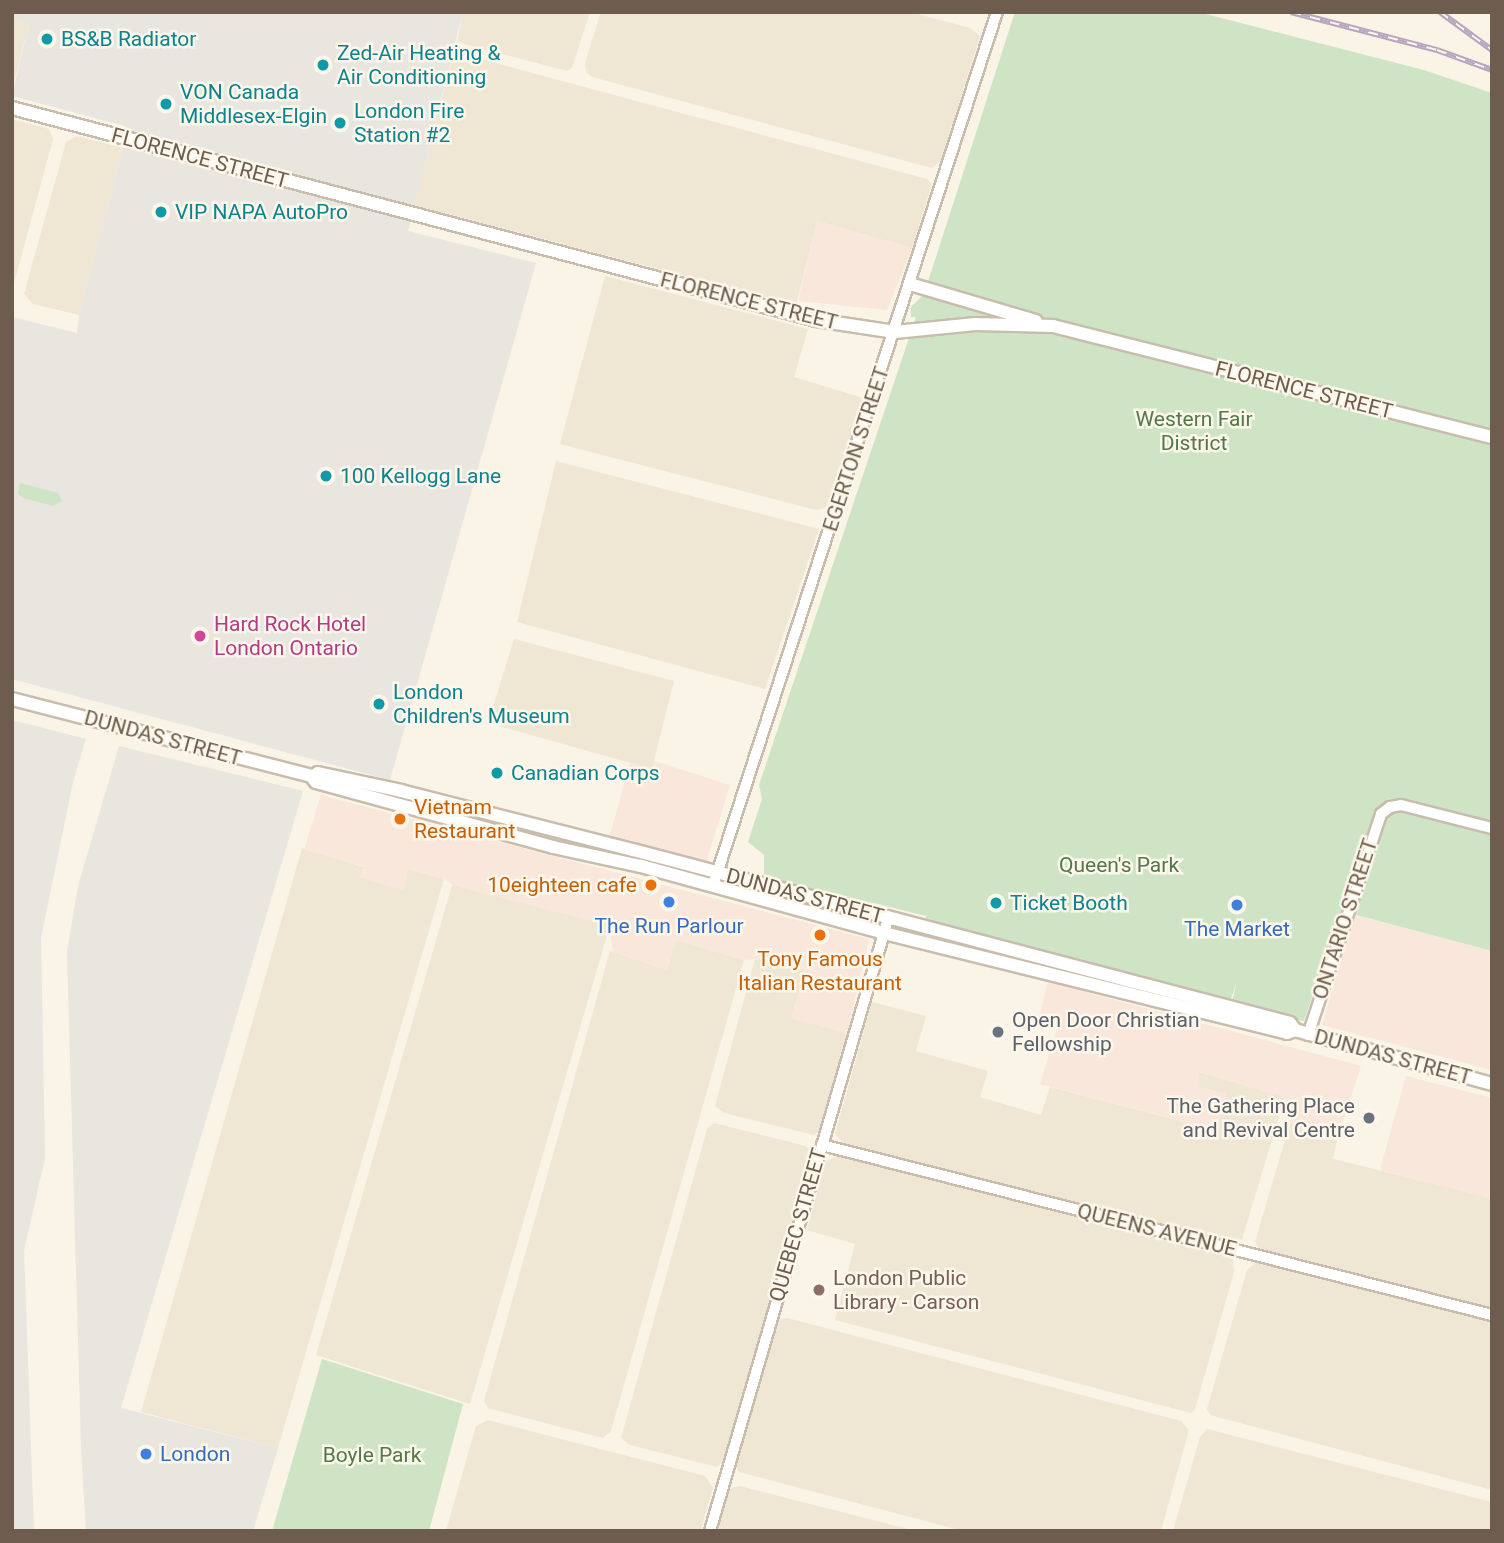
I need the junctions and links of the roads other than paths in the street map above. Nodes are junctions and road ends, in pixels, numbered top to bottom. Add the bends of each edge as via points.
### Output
1 (997, 12) edge
2 (12, 108) edge
3 (910, 284) junction
4 (1053, 326) junction
5 (895, 332) junction
6 (1492, 437) edge
7 (12, 699) edge
8 (313, 777) junction
9 (502, 818) junction
10 (465, 823) junction
11 (1492, 828) edge
12 (717, 872) junction
13 (713, 886) junction
14 (888, 919) junction
15 (884, 933) junction
16 (1295, 1030) junction
17 (1308, 1035) junction
18 (1492, 1084) edge
19 (822, 1145) junction
20 (1492, 1315) edge
21 (710, 1531) edge

1 - 3 street, EGERTON STREET
2 - 5 main road, FLORENCE STREET via 816,320
3 - 4 main road
3 - 5 street, EGERTON STREET
4 - 5 main road, FLORENCE STREET via 976,324
4 - 6 main road, FLORENCE STREET
5 - 12 street, EGERTON STREET
7 - 8 main road, DUNDAS STREET
8 - 9 main road, DUNDAS STREET via 318,773
8 - 10 main road, DUNDAS STREET via 316,782
9 - 10 main road via 496,822 474,817
9 - 12 main road, DUNDAS STREET
10 - 13 main road, DUNDAS STREET
11 - 17 street, ONTARIO STREET via 1416,808 1390,807 1376,824
12 - 13 street, EGERTON STREET
12 - 14 main road, DUNDAS STREET
13 - 15 main road, DUNDAS STREET
14 - 15 street, QUEBEC STREET
14 - 16 main road, DUNDAS STREET via 1290,1023
15 - 16 main road, DUNDAS STREET via 1287,1033
15 - 19 street, QUEBEC STREET
16 - 17 main road, DUNDAS STREET
17 - 18 main road, DUNDAS STREET
19 - 20 street, QUEENS AVENUE
19 - 21 street, QUEBEC STREET

